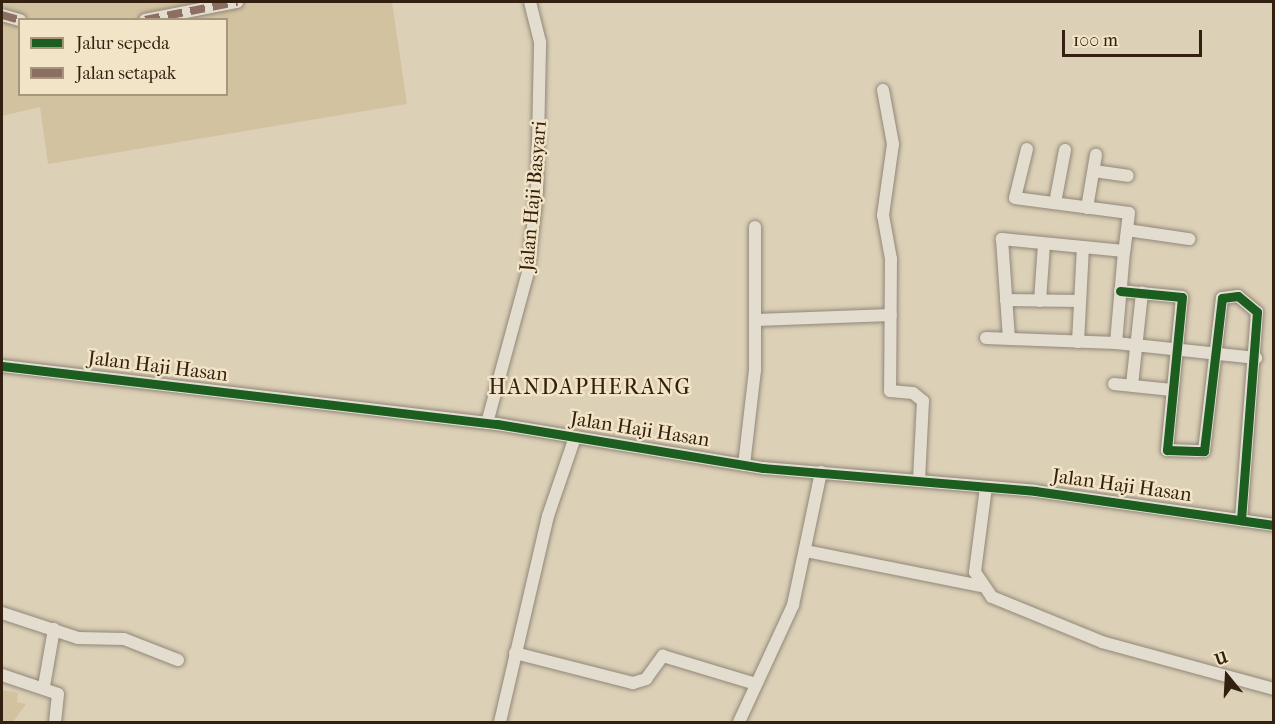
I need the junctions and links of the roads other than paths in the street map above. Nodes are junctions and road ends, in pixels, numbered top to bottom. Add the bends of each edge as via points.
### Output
1 (237, 2) edge
2 (530, 2) edge
3 (2, 15) edge
4 (155, 18) edge
5 (18, 19) edge
6 (883, 90) dead end
7 (1027, 149) dead end
8 (1065, 150) dead end
9 (1096, 155) dead end
10 (1094, 171) junction
11 (1128, 176) dead end
12 (1055, 203) junction
13 (1087, 208) junction
14 (755, 227) dead end
15 (1127, 230) junction
16 (1189, 239) dead end
17 (1044, 244) junction
18 (1083, 248) junction
19 (1124, 251) junction
20 (1120, 291) junction
21 (1142, 293) junction
22 (1006, 300) junction
23 (1040, 301) junction
24 (1080, 301) junction
25 (891, 315) junction
26 (756, 320) junction
27 (986, 338) dead end
28 (1010, 339) junction
29 (1078, 342) junction
30 (1116, 343) junction
31 (1136, 345) junction
32 (1176, 350) junction
33 (1216, 354) junction
34 (1256, 358) junction
35 (2, 366) edge
36 (1114, 384) dead end
37 (1132, 385) junction
38 (1172, 390) junction
39 (487, 423) junction
40 (575, 437) junction
41 (744, 465) junction
42 (821, 472) junction
43 (919, 480) junction
44 (986, 486) junction
45 (1241, 520) junction
46 (1274, 525) edge
47 (806, 551) junction
48 (981, 586) junction
49 (2, 613) edge
50 (54, 629) junction
51 (515, 653) junction
52 (178, 660) dead end
53 (2, 675) edge
54 (756, 684) junction
55 (44, 686) junction
56 (1274, 689) edge
57 (55, 723) edge
58 (500, 723) edge
59 (739, 723) edge

1 - 4 street
2 - 39 street, Jalan Haji Basyari via 540,42 537,190 528,272
3 - 5 street
6 - 25 street via 893,144 883,216 891,259
7 - 12 street via 1015,198
8 - 12 street
9 - 10 street
10 - 11 street
10 - 13 street
12 - 13 street
13 - 15 street via 1129,213
14 - 26 street
15 - 16 street
15 - 19 street
17 - 18 street
17 - 22 street via 1006,237 998,244
17 - 23 street
18 - 19 street
18 - 24 street
19 - 20 street
20 - 21 street
20 - 30 street
21 - 31 street
21 - 32 street via 1182,297
22 - 23 street
22 - 28 street
23 - 24 street
24 - 29 street
25 - 26 street
25 - 43 street via 890,391 912,393 923,401
26 - 41 street
27 - 28 street
28 - 29 street
29 - 30 street
30 - 31 street
31 - 32 street
31 - 37 street
32 - 33 street
32 - 38 street
33 - 34 street
33 - 34 street via 1219,303 1226,295 1238,296 1257,312
33 - 38 street via 1204,451 1164,446
34 - 45 street
35 - 39 street, Jalan Haji Hasan
36 - 37 street
37 - 38 street
39 - 40 street, Jalan Haji Hasan
40 - 41 street, Jalan Haji Hasan
40 - 51 street via 548,516
41 - 42 street, Jalan Haji Hasan
42 - 43 street, Jalan Haji Hasan
42 - 47 street
43 - 44 street, Jalan Haji Hasan
44 - 45 street, Jalan Haji Hasan
44 - 48 street via 975,572
45 - 46 street, Jalan Haji Hasan
47 - 48 street
47 - 54 street via 793,605
48 - 56 street via 1021,612 1102,642
49 - 50 street
50 - 52 street via 78,638 124,639
50 - 55 street
51 - 54 street via 633,683 646,679 663,656
51 - 58 street
53 - 55 street
54 - 59 street
55 - 57 street via 59,696

